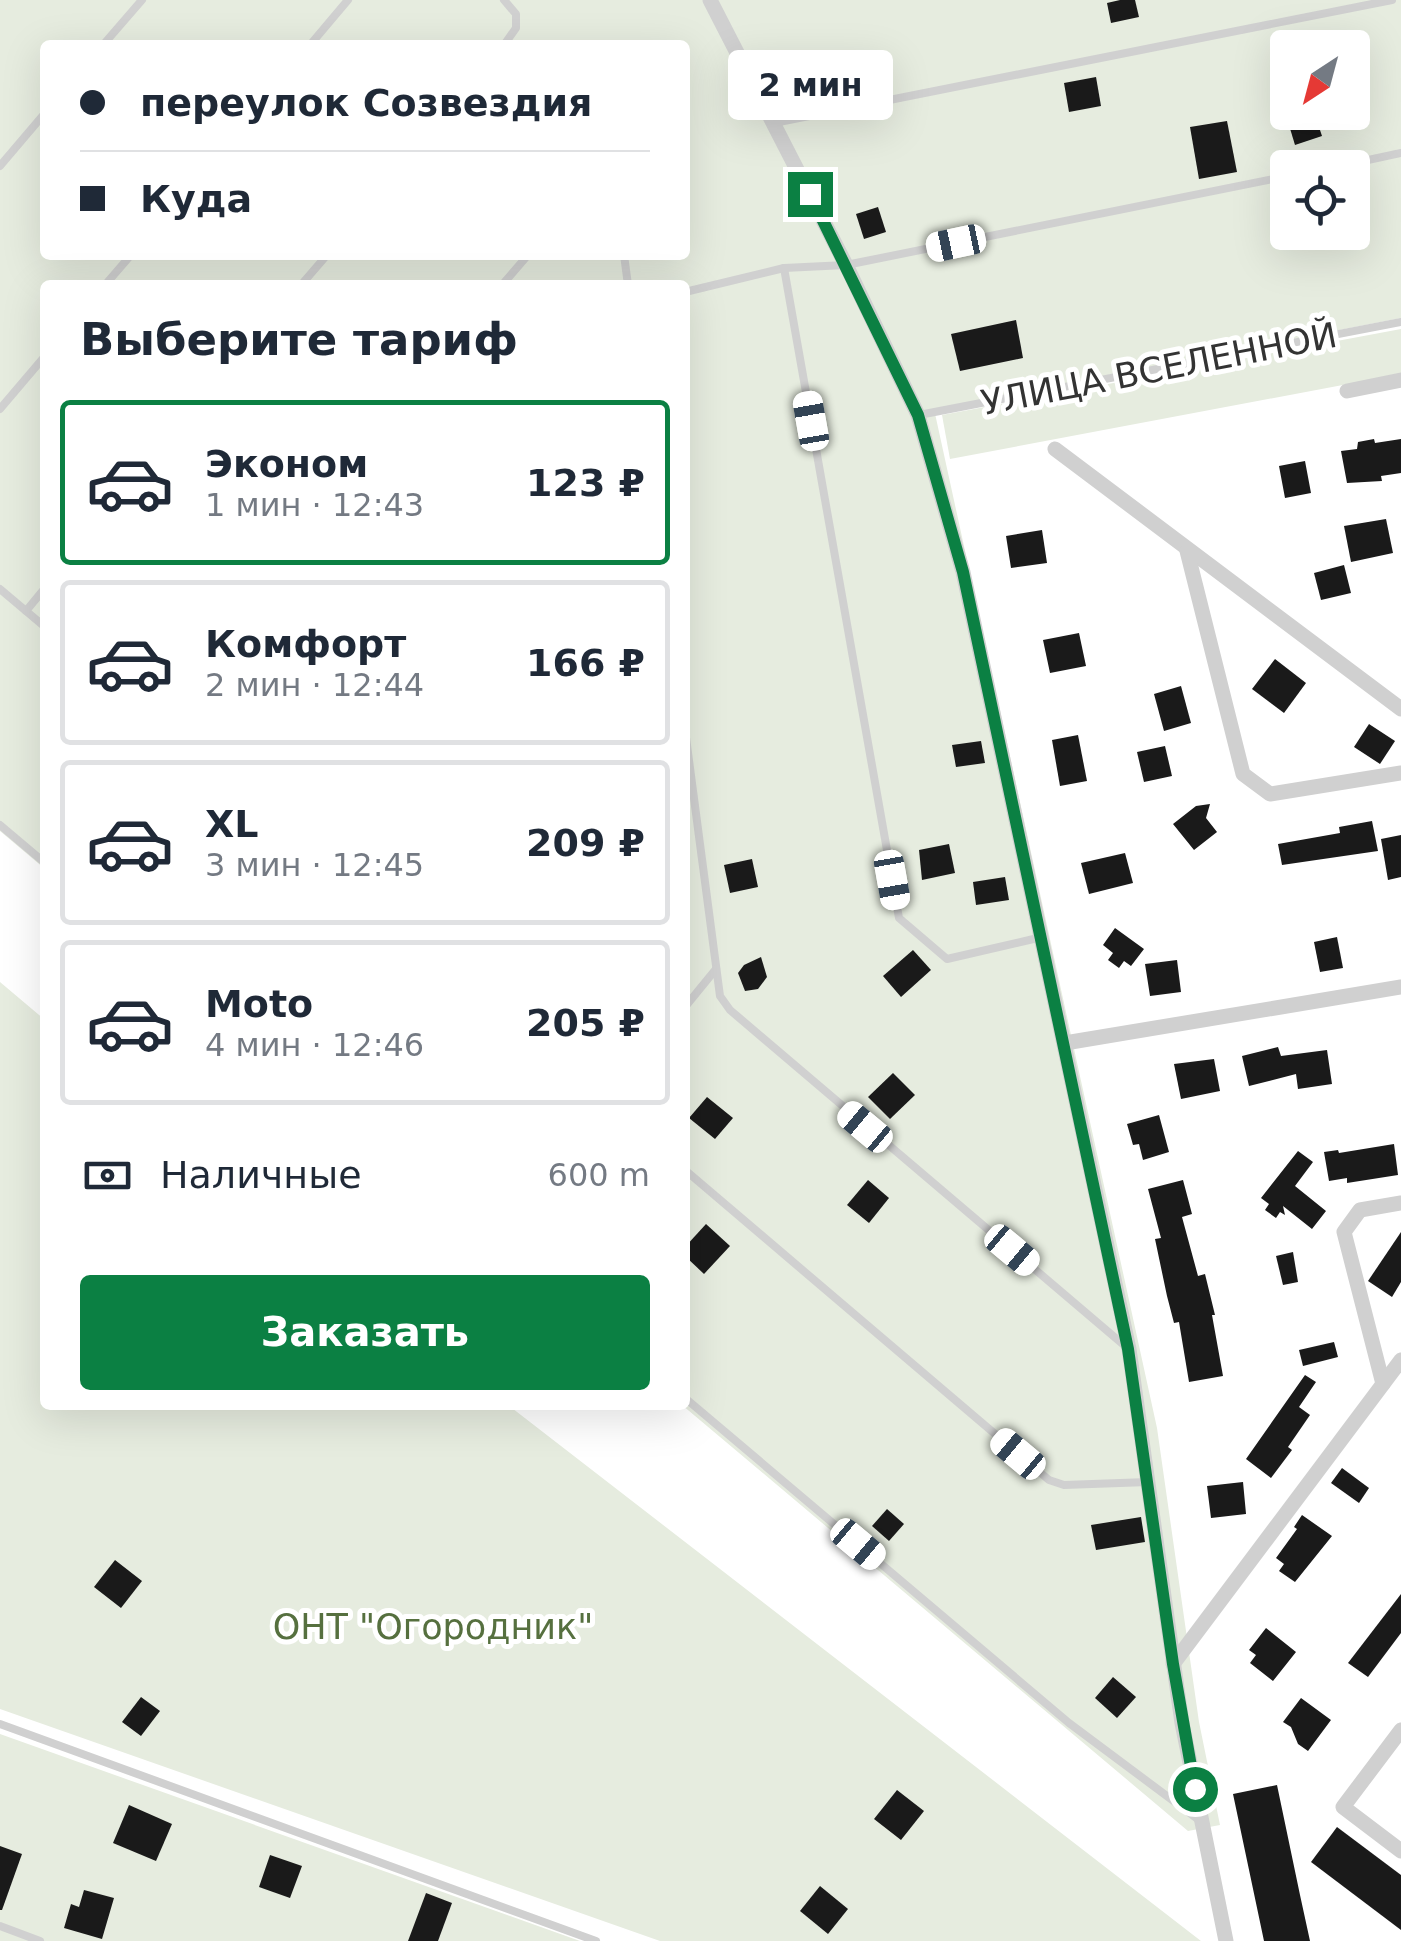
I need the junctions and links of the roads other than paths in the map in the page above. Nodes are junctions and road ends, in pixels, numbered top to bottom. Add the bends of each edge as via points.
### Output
1 (142, 0) edge
2 (348, 0) edge
3 (504, 0) edge
4 (710, 0) edge
5 (1392, 0) edge
6 (108, 40) edge
7 (314, 40) edge
8 (508, 40) edge
9 (40, 120) edge
10 (774, 123) junction
11 (1401, 153) edge
12 (1370, 160) edge
13 (0, 166) edge
14 (1270, 180) edge
15 (127, 260) edge
16 (322, 260) edge
17 (524, 260) edge
18 (846, 266) junction
19 (784, 268) junction
20 (109, 280) edge
21 (305, 280) edge
22 (506, 280) edge
23 (690, 291) edge
24 (1401, 322) edge
25 (40, 362) edge
26 (1401, 380) edge
27 (1347, 390) dead end
28 (0, 408) edge
29 (918, 415) junction
30 (1055, 449) dead end
31 (1187, 551) junction
32 (0, 588) edge
33 (40, 594) edge
34 (26, 611) junction
35 (40, 623) edge
36 (1401, 710) edge
37 (1401, 773) edge
38 (690, 787) edge
39 (0, 825) edge
40 (40, 859) edge
41 (1042, 938) junction
42 (716, 970) junction
43 (1401, 987) edge
44 (690, 1001) edge
45 (1065, 1043) junction
46 (690, 1174) edge
47 (1401, 1203) edge
48 (1128, 1349) junction
49 (1401, 1360) edge
50 (1383, 1384) junction
51 (690, 1402) edge
52 (1148, 1482) junction
53 (1173, 1664) junction
54 (0, 1724) edge
55 (1401, 1730) edge
56 (1202, 1822) junction
57 (1401, 1850) edge
58 (0, 1926) edge
59 (40, 1941) edge
60 (596, 1941) edge
61 (1226, 1941) edge

1 - 6 lane
2 - 7 lane
3 - 8 lane via 516,14
4 - 10 street
5 - 10 lane
9 - 13 lane
10 - 18 street
11 - 12 lane
14 - 18 lane
15 - 20 lane
16 - 21 lane
17 - 22 lane
18 - 19 lane
18 - 29 street
19 - 23 lane
19 - 41 lane via 898,918 947,959
24 - 29 lane, УЛИЦА ВСЕЛЕННОЙ
25 - 28 lane
26 - 27 street, УЛИЦА ВСЕЛЕННОЙ
29 - 41 street via 963,572
30 - 31 street
31 - 36 street
31 - 37 street via 1243,774 1270,794
32 - 34 lane
33 - 34 lane
34 - 35 lane
38 - 42 lane
39 - 40 lane
41 - 45 street
42 - 44 lane
42 - 48 lane via 720,996 748,1029
43 - 45 street
45 - 48 street
46 - 52 lane via 1049,1480
47 - 50 street via 1360,1210 1344,1232
48 - 52 street
49 - 50 street
50 - 53 street
51 - 56 lane via 1069,1723
52 - 53 street
53 - 56 street
54 - 60 lane
55 - 57 street via 1343,1807
56 - 61 street
58 - 59 lane

